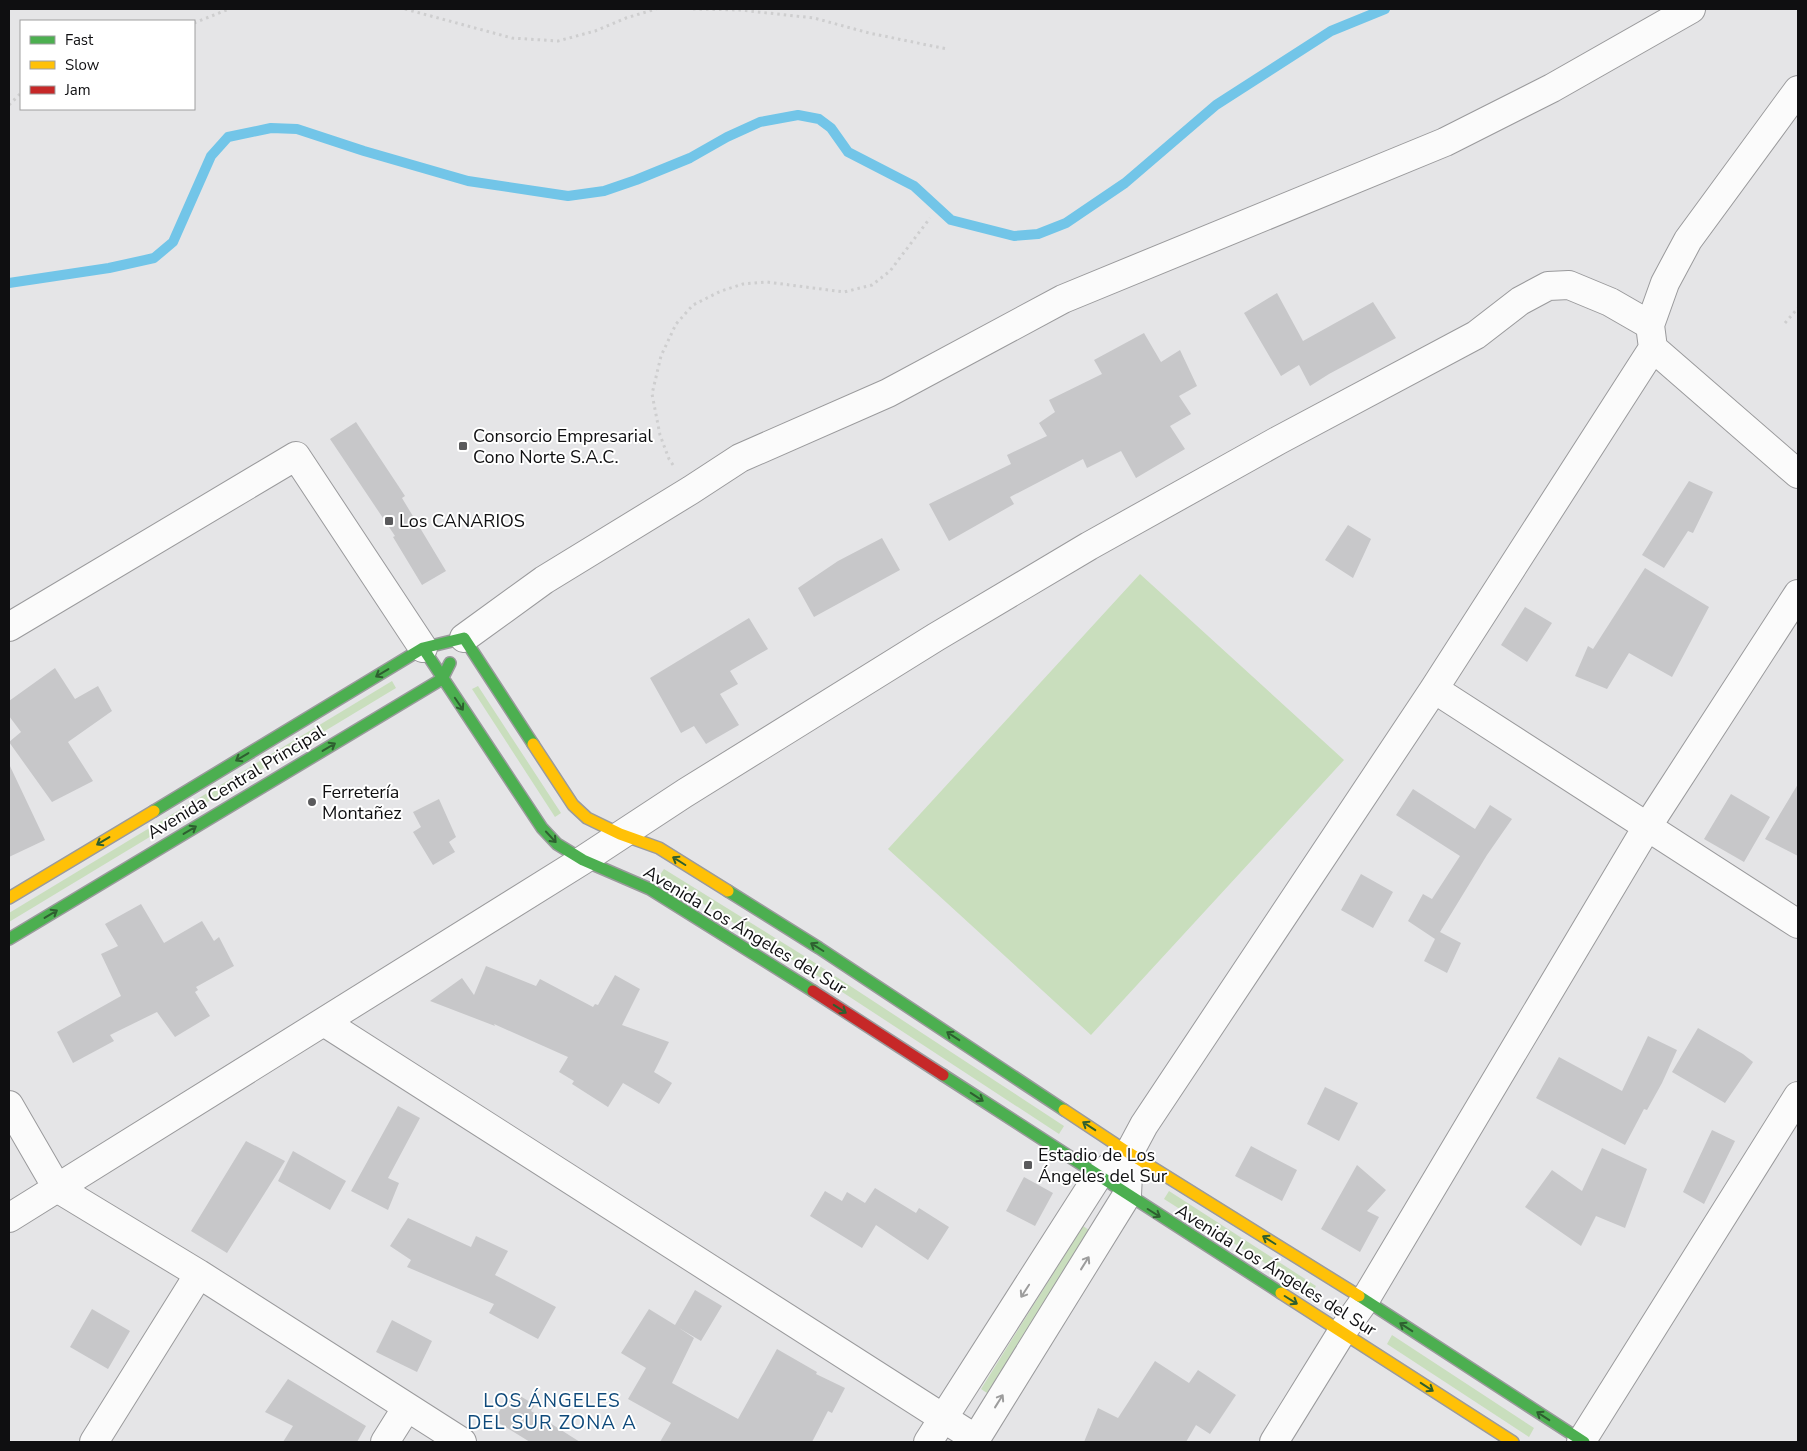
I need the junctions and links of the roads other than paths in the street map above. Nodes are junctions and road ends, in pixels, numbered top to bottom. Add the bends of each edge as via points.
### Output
1 (1691, 9) edge
2 (1798, 90) edge
3 (1652, 337) junction
4 (1798, 474) edge
5 (1798, 594) edge
6 (9, 627) edge
7 (464, 638) junction
8 (424, 648) junction
9 (442, 678) junction
10 (1434, 689) junction
11 (1647, 826) junction
12 (620, 834) junction
13 (583, 860) junction
14 (9, 898) edge
15 (1798, 924) edge
16 (9, 939) edge
17 (324, 1022) junction
18 (1798, 1096) edge
19 (9, 1105) edge
20 (1129, 1152) junction
21 (1098, 1176) junction
22 (57, 1188) junction
23 (1127, 1195) junction
24 (9, 1218) edge
25 (199, 1274) junction
26 (1365, 1300) junction
27 (1342, 1332) junction
28 (406, 1407) junction
29 (944, 1417) junction
30 (975, 1441) edge
31 (94, 1442) edge
32 (385, 1442) edge
33 (462, 1442) edge
34 (928, 1442) edge
35 (1274, 1442) edge
36 (1513, 1442) edge
37 (1582, 1442) edge

1 - 7 street via 1552,88 1444,142 1062,299 888,393 740,458 544,580
2 - 3 street via 1688,240 1665,283
3 - 4 street
3 - 10 street
3 - 12 street via 1610,302 1590,292 1569,285 1548,286 1520,301 1476,335 1089,546 936,637
5 - 11 street
6 - 8 street via 296,456
7 - 8 street
7 - 9 street
7 - 12 street, Avenida Los Ángeles del Sur via 574,804 587,818
8 - 9 street, Avenida Los Ángeles del Sur
8 -> 14 street, Avenida Central Principal
9 -> 13 street, Avenida Los Ángeles del Sur via 542,828 557,844
16 -> 9 street, Avenida Central Principal
10 - 11 street
10 - 20 street via 1144,1124
11 - 15 street
11 - 26 street
12 - 13 street
20 -> 12 street, Avenida Los Ángeles del Sur via 819,948 659,848
13 - 17 street
13 -> 21 street, Avenida Los Ángeles del Sur via 650,889
17 - 22 street
17 - 29 street
18 - 37 street
19 - 22 street
20 - 21 street
20 - 23 street
26 -> 20 street, Avenida Los Ángeles del Sur
21 - 23 street, Avenida Los Ángeles del Sur
21 -> 29 street
22 - 24 street
22 - 25 street
23 -> 27 street, Avenida Los Ángeles del Sur
30 -> 23 street
25 - 28 street
25 - 31 street
26 - 27 street
37 -> 26 street, Avenida Los Ángeles del Sur
27 - 35 street
27 -> 36 street, Avenida Los Ángeles del Sur
28 - 32 street
28 - 33 street
29 - 30 street
29 - 34 street

